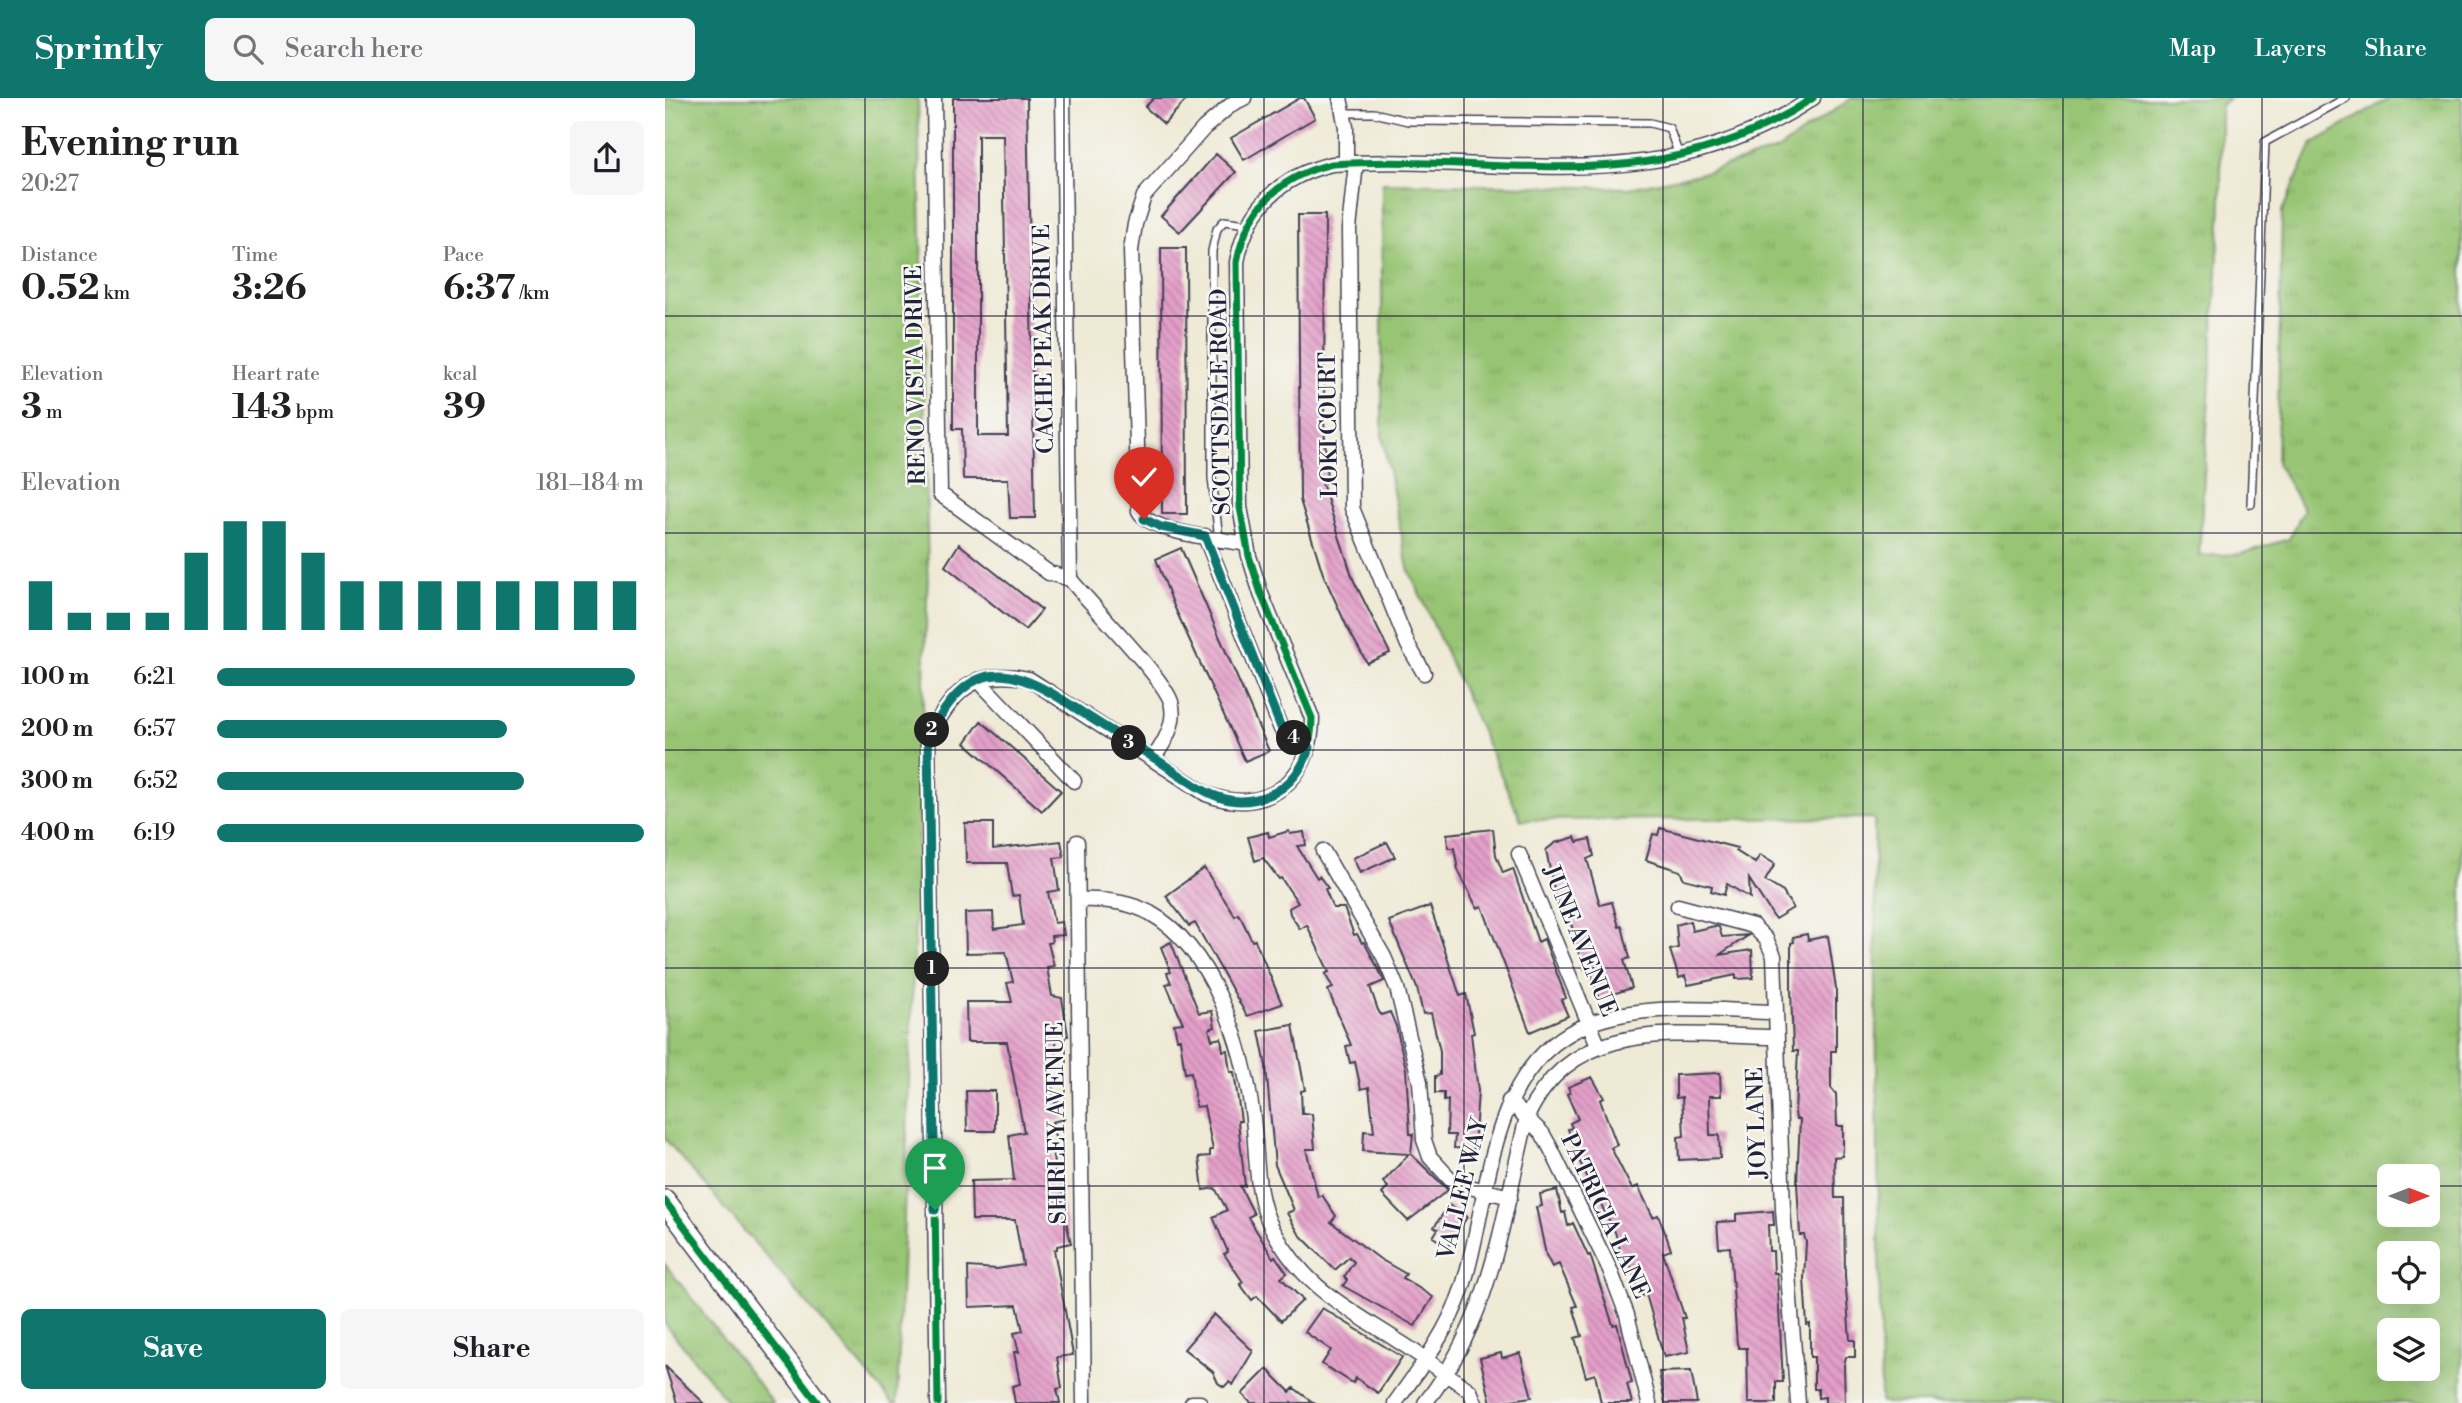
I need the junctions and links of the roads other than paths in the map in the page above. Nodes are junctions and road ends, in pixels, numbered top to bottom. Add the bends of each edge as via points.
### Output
1 (934, 98) edge
2 (1063, 98) edge
3 (1244, 98) edge
4 (1339, 98) edge
5 (1813, 98) edge
6 (2346, 98) edge
7 (1343, 113) junction
8 (1679, 158) junction
9 (1351, 163) junction
10 (1248, 224) junction
11 (2251, 504) dead end
12 (1212, 537) junction
13 (1246, 544) junction
14 (1070, 579) junction
15 (1424, 673) dead end
16 (978, 680) junction
17 (1282, 730) joint
18 (1309, 747) junction
19 (1154, 757) junction
20 (1074, 781) dead end
21 (1077, 842) dead end
22 (1323, 851) dead end
23 (1520, 854) dead end
24 (1078, 900) junction
25 (1678, 906) dead end
26 (1776, 1012) junction
27 (1589, 1023) junction
28 (1776, 1037) junction
29 (1598, 1045) junction
30 (1509, 1101) junction
31 (1527, 1117) junction
32 (1485, 1192) junction
33 (1510, 1197) junction
34 (665, 1201) edge
35 (1427, 1360) junction
36 (1447, 1375) junction
37 (818, 1403) edge
38 (938, 1403) edge
39 (1084, 1403) edge
40 (1192, 1403) edge
41 (1200, 1403) edge
42 (1395, 1403) edge
43 (1425, 1403) edge
44 (1475, 1403) edge
45 (1649, 1403) edge
46 (1798, 1403) edge

1 - 14 street, RENO VISTA DRIVE via 940,495 1049,573
2 - 14 street, CACHE PEAK DRIVE
3 - 12 street via 1204,128 1144,196 1131,250 1139,511 1150,524
4 - 7 street, LOKI COURT
5 - 8 street, SCOTTSDALE ROAD via 1756,131
6 - 11 lane via 2265,142
7 - 8 lane via 1374,113 1408,121 1650,122 1672,132
7 - 9 street, LOKI COURT
8 - 9 street, SCOTTSDALE ROAD via 1615,167
9 - 10 street, SCOTTSDALE ROAD via 1310,169 1291,178 1273,191
9 - 15 street, LOKI COURT via 1352,508
10 - 12 lane via 1224,221 1217,229 1212,251
10 - 13 street, SCOTTSDALE ROAD via 1237,262 1238,468
12 - 13 street
12 - 17 street
13 - 18 street, SCOTTSDALE ROAD via 1261,594 1307,700 1312,718
14 - 19 street via 1159,681 1171,702 1167,738
16 - 19 street, SCOTTSDALE ROAD via 995,676 1028,679
16 - 20 street
16 - 38 street via 955,694 928,738
17 - 18 lane
18 - 19 street, SCOTTSDALE ROAD via 1297,773 1286,784 1272,794 1237,802 1206,794
21 - 24 street, SHIRLEY AVENUE
22 - 32 street via 1379,946 1397,988 1420,1082 1424,1140 1430,1157 1454,1183
23 - 27 street, JUNE AVENUE
24 - 35 street via 1132,906 1165,923 1183,942 1224,1007 1239,1044 1252,1111 1258,1182 1272,1228 1321,1292
24 - 39 street, SHIRLEY AVENUE
25 - 26 street, JOY LANE via 1753,926 1766,939 1774,956
26 - 27 street, VALLEE WAY via 1668,1010
26 - 28 street, JOY LANE
27 - 29 street, JUNE AVENUE
27 - 30 street, VALLEE WAY via 1562,1038 1531,1067
28 - 29 street, VALLEE WAY via 1643,1036
28 - 46 street, JOY LANE
29 - 31 street, VALLEE WAY via 1557,1072 1538,1094
30 - 31 street, PATRICIA LANE
30 - 32 street, VALLEE WAY
31 - 33 street, VALLEE WAY
31 - 45 street, PATRICIA LANE via 1551,1147 1610,1270
32 - 33 street
32 - 35 street, VALLEE WAY via 1461,1291
33 - 36 street, VALLEE WAY via 1493,1270
34 - 37 main road
35 - 36 street
35 - 42 street, VALLEE WAY
36 - 43 street, VALLEE WAY
36 - 44 street via 1470,1391
40 - 41 street

